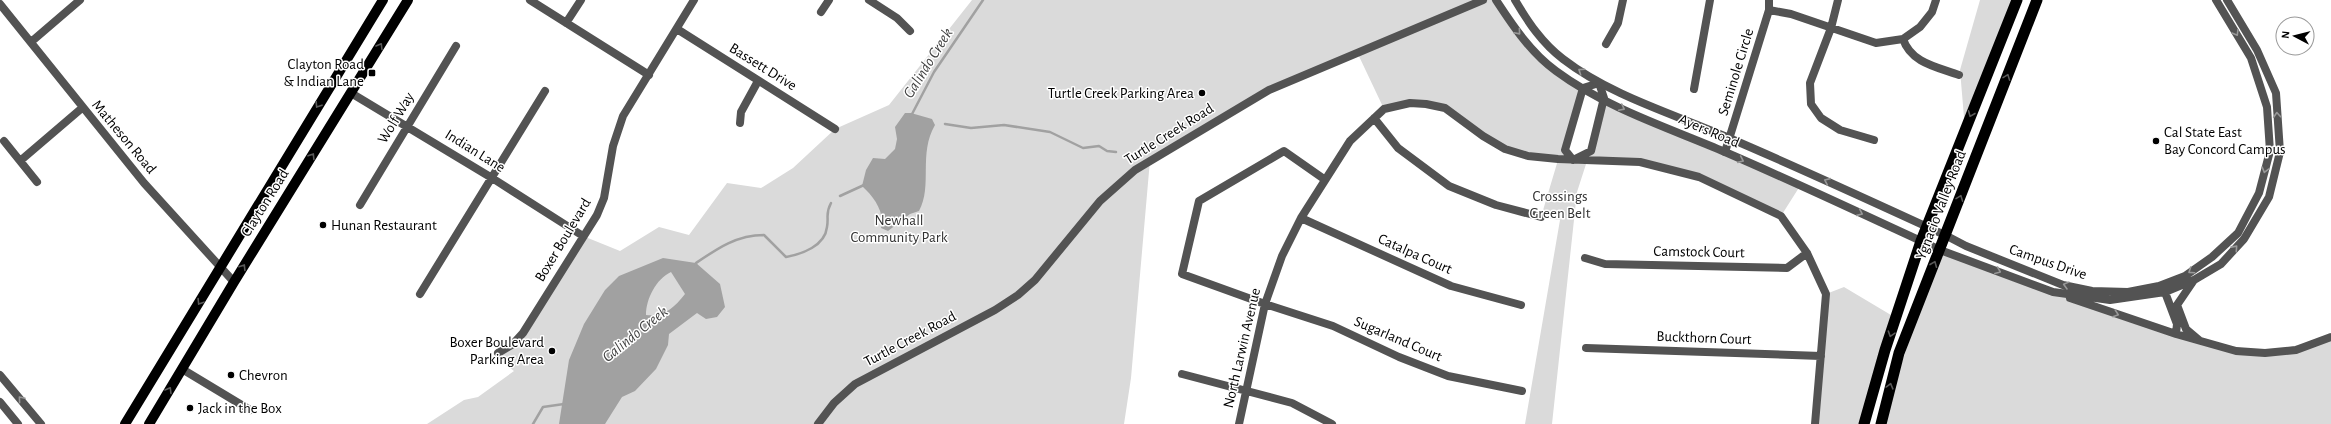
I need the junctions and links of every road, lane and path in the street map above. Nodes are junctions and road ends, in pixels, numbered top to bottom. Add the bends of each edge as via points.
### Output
1 (80, 0) edge
2 (408, 0) edge
3 (530, 0) edge
4 (581, 0) edge
5 (694, 0) edge
6 (829, 0) edge
7 (869, 0) edge
8 (1483, 0) edge
9 (1496, 0) edge
10 (1516, 0) edge
11 (1623, 0) edge
12 (1710, 0) edge
13 (1769, 0) edge
14 (1838, 0) edge
15 (1936, 0) edge
16 (2017, 0) edge
17 (2037, 0) edge
18 (2216, 0) edge
19 (2227, 0) edge
20 (380, 1) edge
21 (0, 4) edge
22 (1769, 10) junction
23 (821, 12) dead end
24 (566, 23) junction
25 (1831, 28) junction
26 (677, 29) junction
27 (910, 31) dead end
28 (1903, 39) junction
29 (31, 42) junction
30 (1606, 44) dead end
31 (456, 46) dead end
32 (649, 75) junction
33 (1959, 75) dead end
34 (758, 81) junction
35 (1598, 83) junction
36 (1583, 88) junction
37 (1694, 89) dead end
38 (545, 91) dead end
39 (351, 93) junction
40 (1604, 98) junction
41 (82, 108) junction
42 (1374, 118) junction
43 (740, 123) dead end
44 (407, 126) junction
45 (835, 129) dead end
46 (1731, 138) junction
47 (1874, 140) dead end
48 (4, 141) dead end
49 (1726, 152) junction
50 (1573, 160) junction
51 (20, 161) junction
52 (492, 178) junction
53 (1324, 179) junction
54 (37, 182) dead end
55 (360, 205) dead end
56 (1541, 217) dead end
57 (1302, 218) junction
58 (1926, 226) junction
59 (1945, 234) junction
60 (583, 236) junction
61 (1921, 241) junction
62 (1940, 250) junction
63 (1807, 253) junction
64 (1585, 258) dead end
65 (221, 268) junction
66 (2194, 280) junction
67 (234, 282) junction
68 (2166, 287) junction
69 (2052, 292) junction
70 (420, 294) dead end
71 (1265, 304) junction
72 (1521, 305) dead end
73 (2177, 305) junction
74 (2176, 334) junction
75 (2331, 337) edge
76 (2199, 341) junction
77 (1586, 348) dead end
78 (498, 353) dead end
79 (1821, 356) junction
80 (182, 369) junction
81 (0, 374) edge
82 (1182, 374) dead end
83 (1247, 391) junction
84 (1522, 391) dead end
85 (0, 402) edge
86 (250, 410) dead end
87 (18, 424) edge
88 (41, 424) edge
89 (125, 424) edge
90 (150, 424) edge
91 (818, 424) edge
92 (1238, 424) edge
93 (1332, 424) edge
94 (1815, 424) edge
95 (1864, 424) edge
96 (1881, 424) edge

1 - 29 street
39 -> 2 main road, Clayton Road
3 - 24 street
4 - 24 street
5 - 26 street, Boxer Boulevard
6 - 23 street
7 - 27 street via 897,18
8 - 91 street, Turtle Creek Road via 1270,90 1135,170 1100,201 1035,280 1018,295 995,310 855,384 834,403
9 -> 36 street, Ayers Road via 1514,28 1530,46 1556,71
35 -> 10 street, Ayers Road via 1545,43
11 - 30 street via 1618,23
12 - 37 street
13 - 22 street, Seminole Circle
14 - 25 street
15 - 28 street via 1932,12 1920,27
16 -> 58 highway, Ygnacio Valley Road
59 -> 17 highway, Ygnacio Valley Road
18 -> 68 street, Campus Drive via 2251,58 2267,107 2270,151 2259,193 2238,233 2212,257
66 -> 19 street, Campus Drive via 2221,264 2244,239 2269,197 2280,152 2276,93 2257,50
20 -> 65 main road, Clayton Road
21 - 29 street, Matheson Road
22 - 25 street via 1791,14
22 - 46 street, Seminole Circle
24 - 32 street
25 - 28 street via 1876,42
25 - 47 street via 1810,83 1811,104 1820,118 1840,130
26 - 32 street, Boxer Boulevard
26 - 34 street, Bassett Drive
28 - 33 street via 1910,53 1918,59
29 - 41 street, Matheson Road
31 - 44 street, Wolf Way
32 - 60 street, Boxer Boulevard via 623,116 613,146 598,215
34 - 43 street via 741,112
34 - 45 street, Bassett Drive
35 - 36 street
35 - 40 street
35 - 46 street, Ayers Road
36 - 40 street, Ayers Road
36 - 50 street via 1566,150
38 - 52 street
39 - 44 street, Indian Lane
67 -> 39 main road, Clayton Road
40 -> 49 street, Ayers Road via 1651,122
40 - 50 street via 1591,151
41 - 51 street
41 - 65 street, Matheson Road
42 - 50 street, North Larwin Avenue via 1384,109 1410,103 1445,108 1505,149 1528,156
42 - 53 street, North Larwin Avenue via 1350,141
42 - 56 street via 1398,148 1449,186 1496,204
44 - 52 street, Indian Lane
44 - 55 street, Wolf Way
46 - 49 street, Seminole Circle
58 -> 46 street, Ayers Road
48 - 51 street
49 -> 61 street, Ayers Road
50 - 63 street, North Larwin Avenue via 1640,162 1699,177 1782,216
51 - 54 street
52 - 60 street, Indian Lane
52 - 70 street
53 - 57 street, North Larwin Avenue
53 - 71 street, Sugarland Court via 1284,151 1199,201 1182,274
57 - 71 street, North Larwin Avenue via 1282,256
57 - 72 street, Catalpa Court via 1451,286
58 - 59 street, Ayers Road
58 - 61 highway, Ygnacio Valley Road
59 - 62 highway, Ygnacio Valley Road
68 -> 59 street, Campus Drive via 2128,292 2092,292 2062,285 1966,246
60 - 78 street, Boxer Boulevard via 523,333 513,344
61 - 62 street, Ayers Road
61 -> 95 highway, Ygnacio Valley Road
62 -> 69 street, Campus Drive
96 -> 62 highway, Ygnacio Valley Road via 1899,353
63 - 64 street, Camstock Court via 1787,268 1605,264
63 - 79 street, North Larwin Avenue via 1826,294
65 - 67 street, Matheson Road
65 -> 89 main road, Clayton Road
66 - 68 street, Campus Drive
66 - 73 street
67 - 80 main road, Clayton Road
68 - 69 street, Campus Drive via 2110,300
68 - 73 street
68 - 74 street via 2177,324
69 -> 74 street
71 - 83 street, North Larwin Avenue
71 - 84 street, Sugarland Court via 1333,326 1399,357 1448,376
73 - 76 street via 2186,329
74 - 76 street
75 - 76 street via 2296,350 2265,353 2236,351
77 - 79 street, Buckthorn Court
79 - 94 street, North Larwin Avenue
80 - 86 street
90 -> 80 main road, Clayton Road
88 -> 81 street
82 - 83 street
83 - 92 street, North Larwin Avenue
83 - 93 street via 1292,403
85 - 87 street

